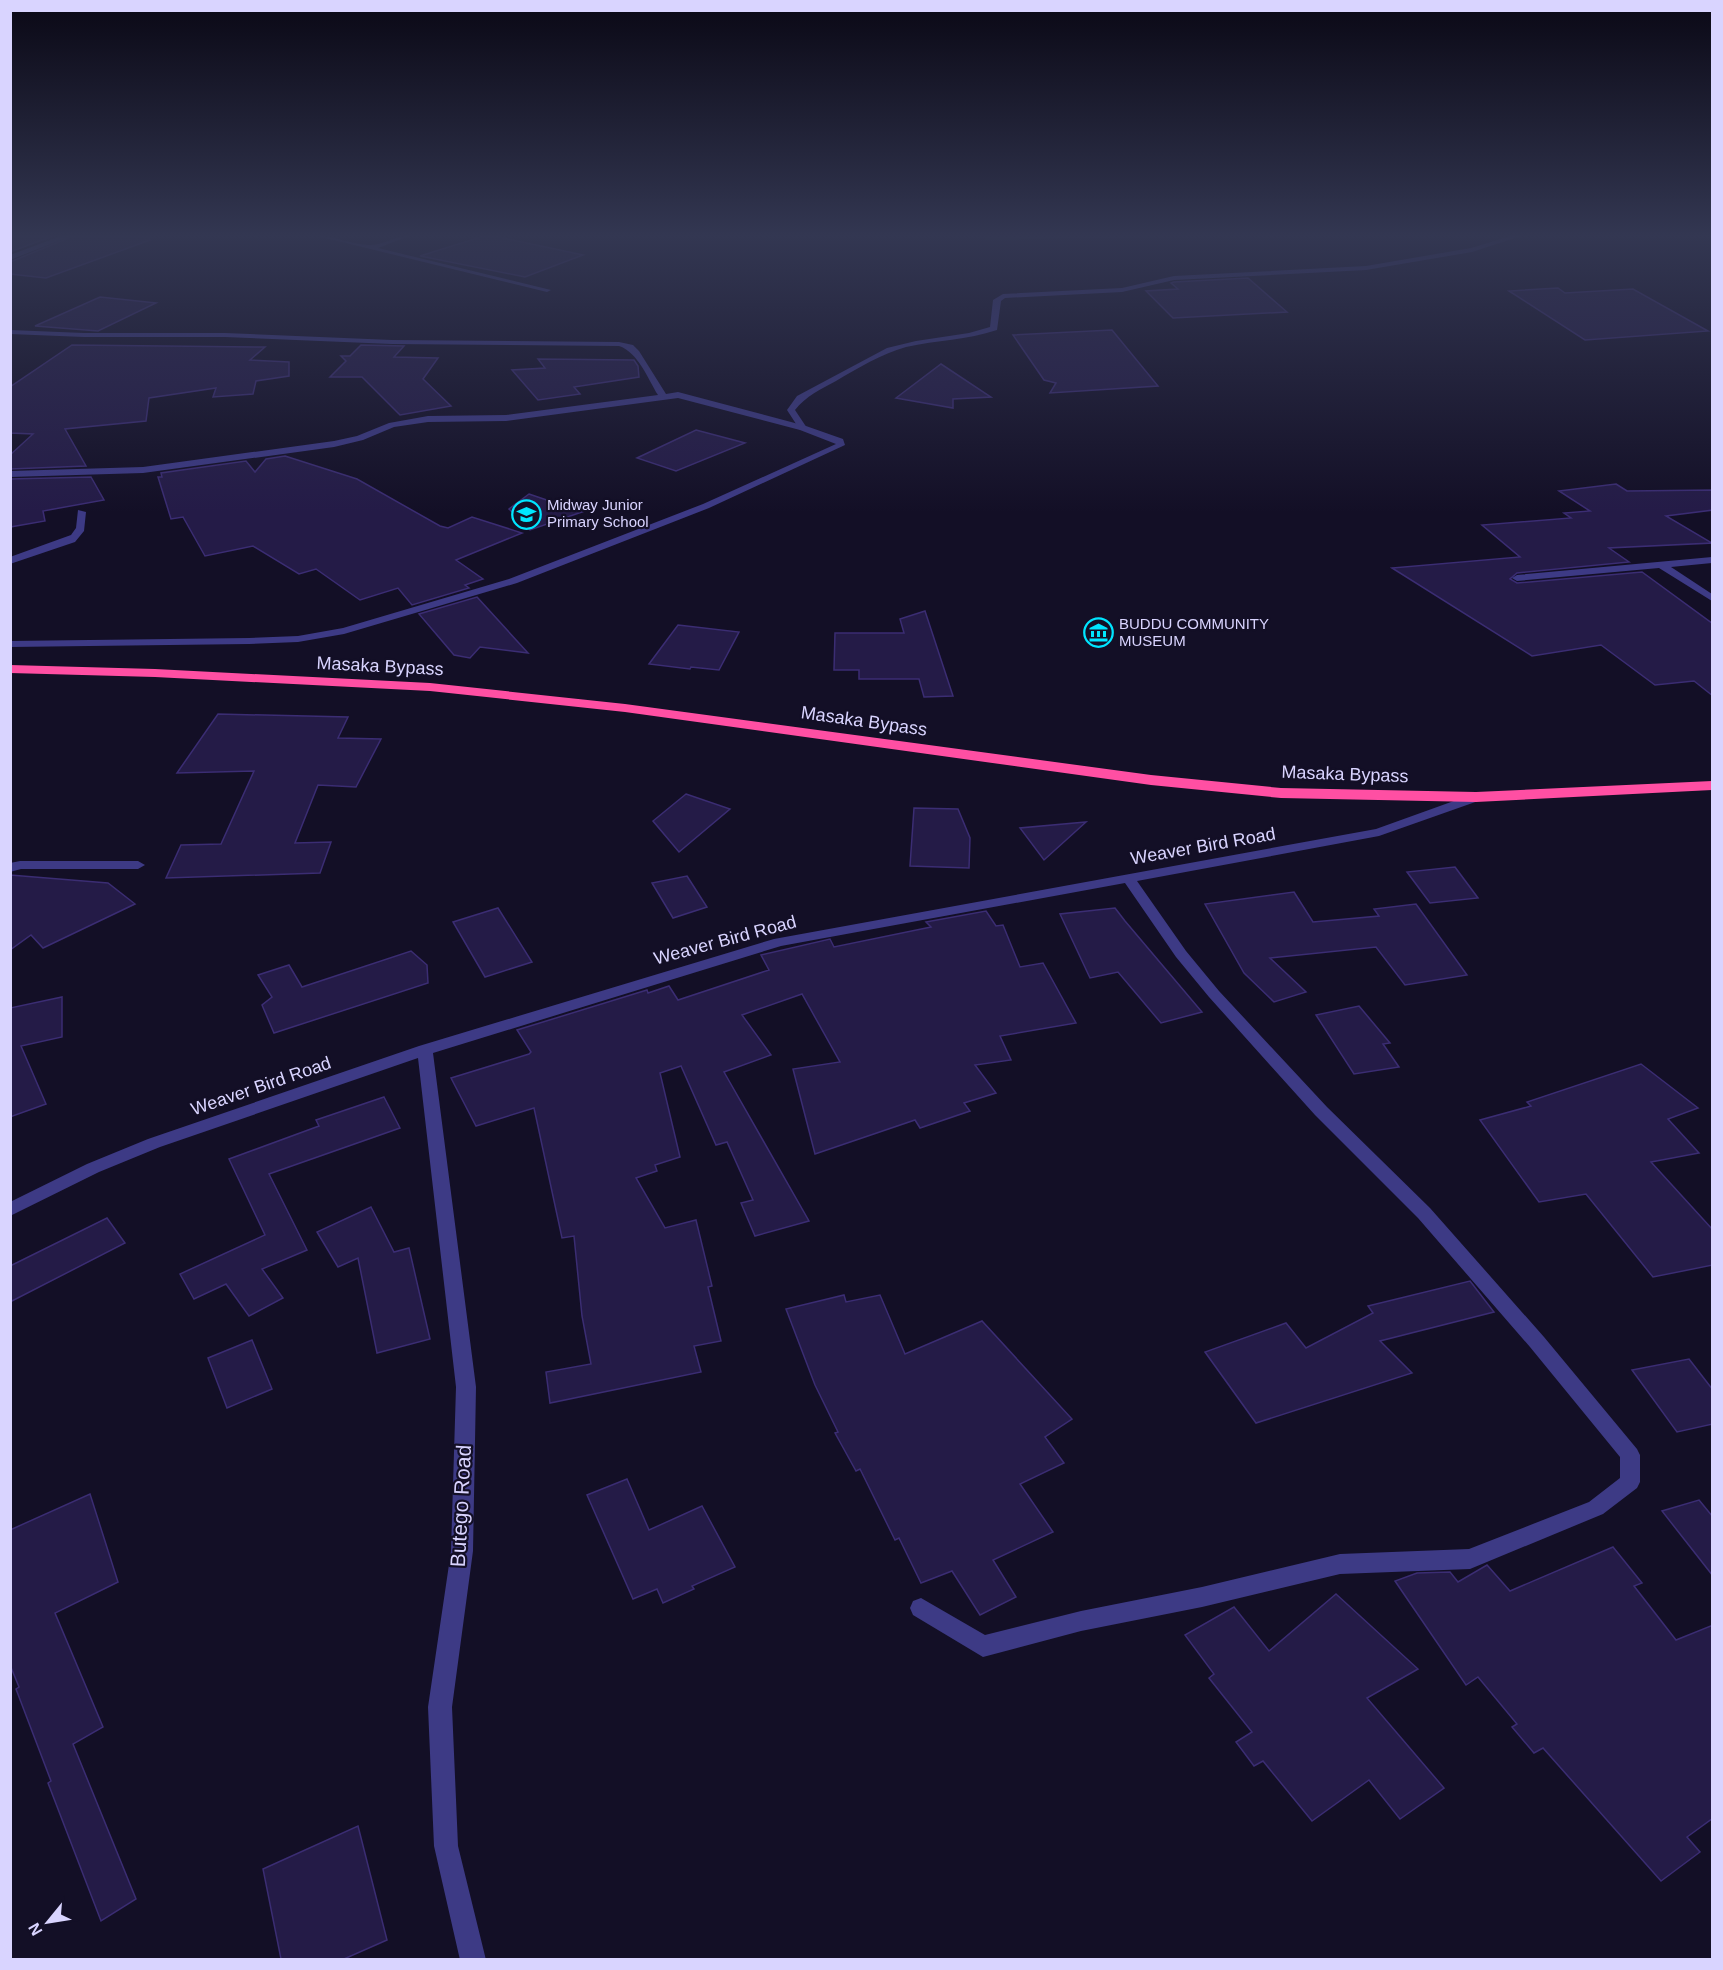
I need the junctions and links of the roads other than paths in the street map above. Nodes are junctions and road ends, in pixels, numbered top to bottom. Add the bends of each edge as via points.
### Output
1 (994, 328) edge
2 (10, 332) edge
3 (663, 396) junction
4 (803, 428) junction
5 (10, 474) edge
6 (81, 512) dead end
7 (1713, 560) edge
8 (10, 561) edge
9 (1661, 565) junction
10 (1517, 578) dead end
11 (1713, 598) edge
12 (10, 644) edge
13 (10, 669) edge
14 (1713, 786) edge
15 (1476, 797) junction
16 (138, 866) dead end
17 (10, 868) edge
18 (1129, 879) junction
19 (425, 1050) junction
20 (10, 1210) edge
21 (921, 1608) dead end
22 (473, 1959) edge

1 - 4 street via 890,350 800,398 791,410
2 - 3 street via 619,344 636,353
3 - 4 street via 693,398
3 - 5 street via 506,418 428,419 392,425 334,444 143,470
4 - 12 street via 840,441 841,445 706,506 513,581 344,631 298,639 249,641
6 - 8 street via 79,535
7 - 9 street
9 - 10 street
9 - 11 street
13 - 15 highway, Masaka Bypass via 430,687 636,709 1151,780 1281,793
14 - 15 highway, Masaka Bypass
15 - 18 street, Weaver Bird Road via 1379,831
16 - 17 street
18 - 19 street, Weaver Bird Road via 779,942
18 - 21 street via 1220,1002 1321,1111 1424,1213 1537,1342 1630,1455 1630,1482 1596,1508 1470,1559 1340,1564 983,1646
19 - 20 street, Weaver Bird Road via 154,1143 93,1168
19 - 22 street, Butego Road via 466,1387 462,1551 440,1707 446,1846

